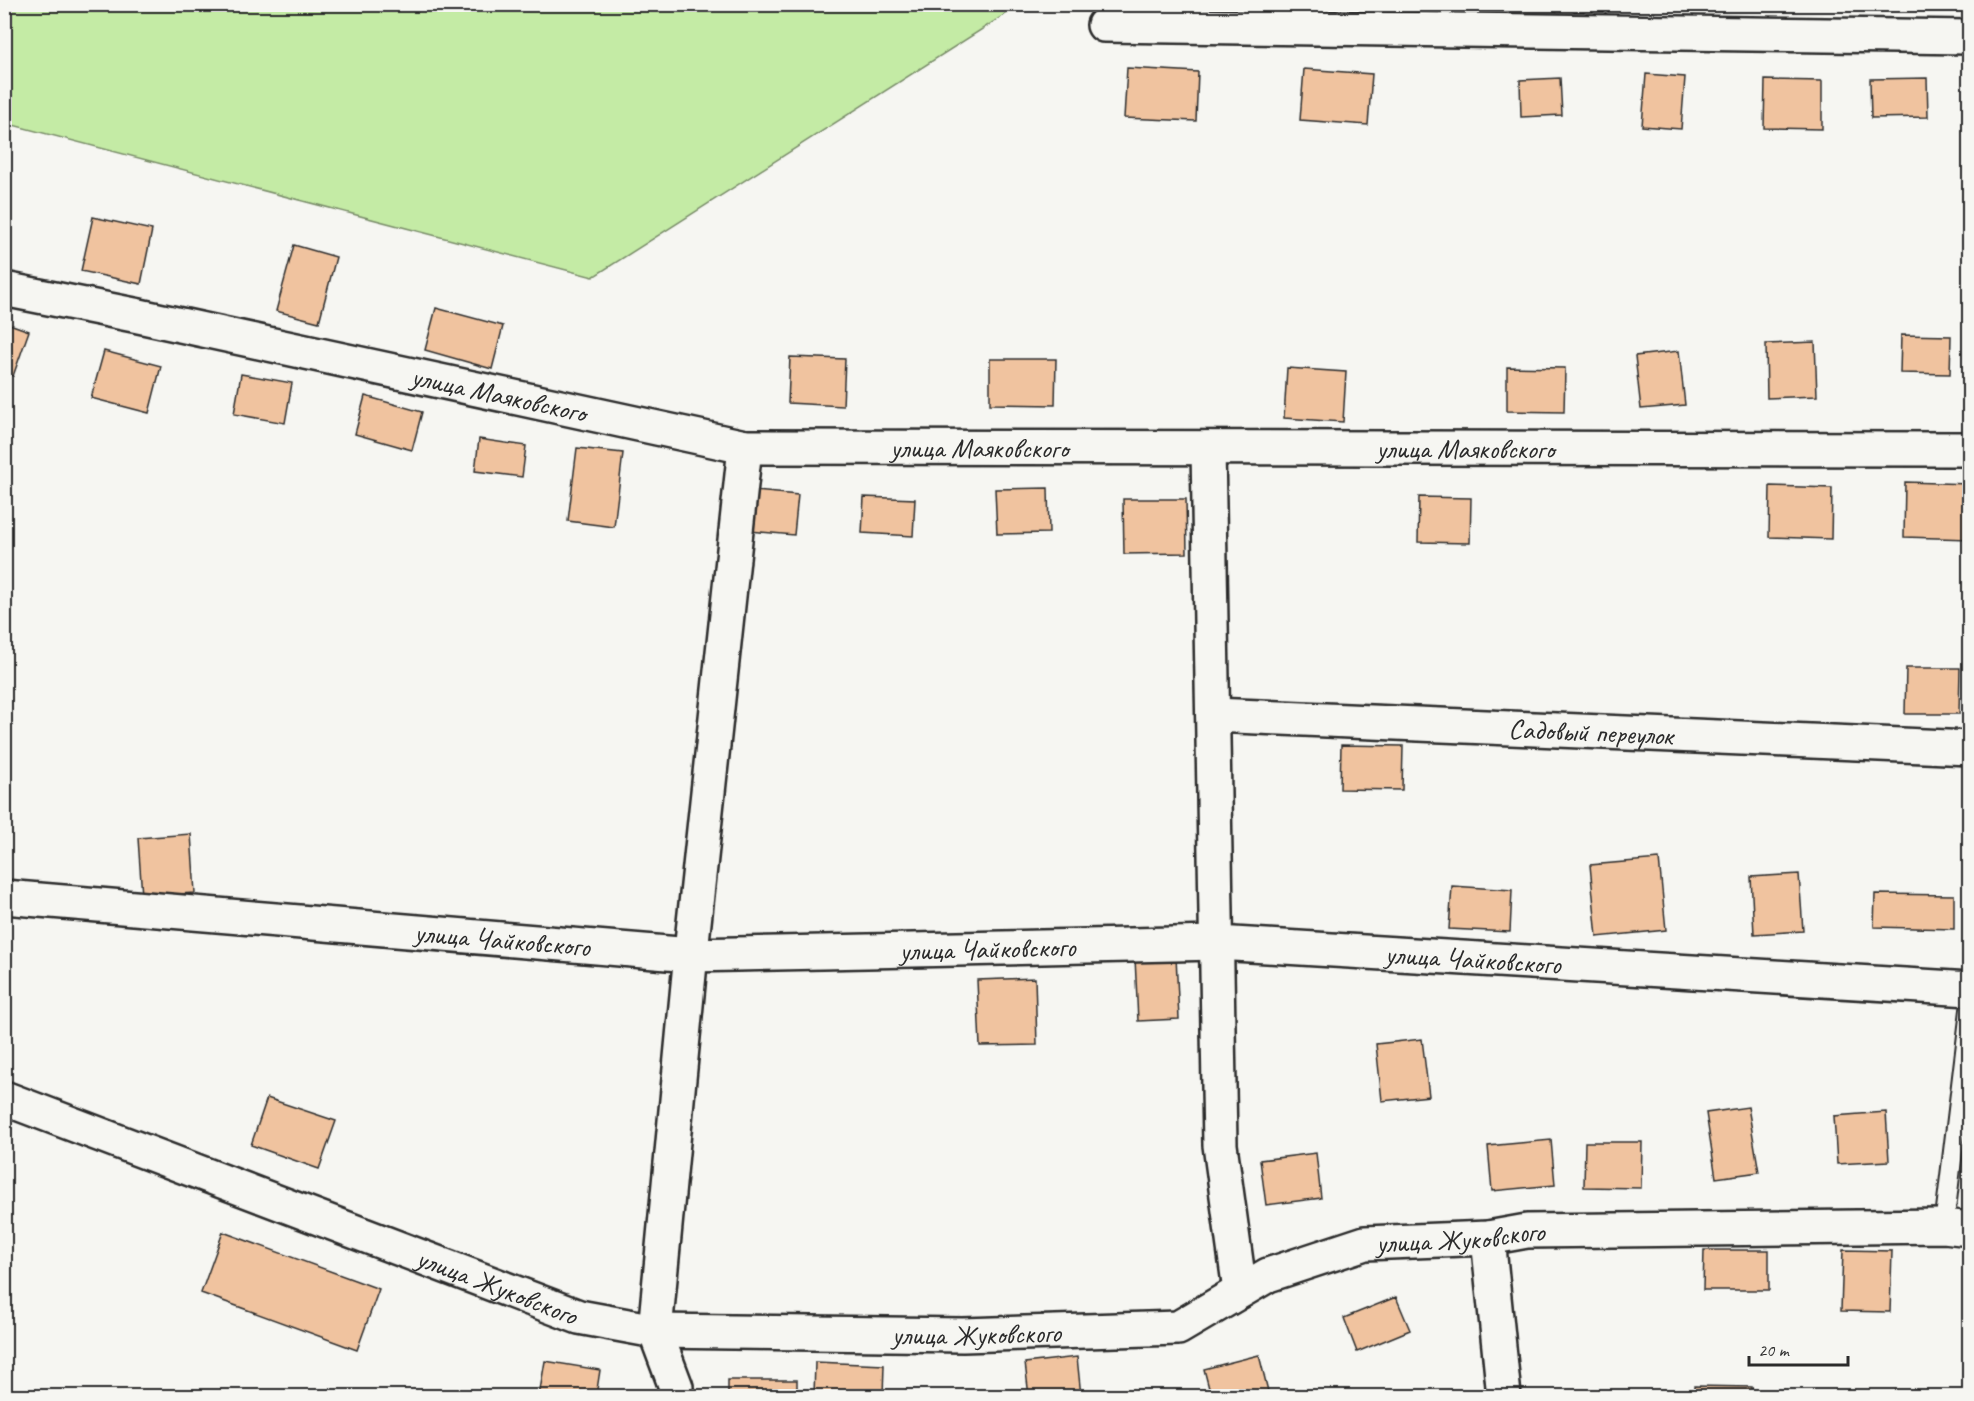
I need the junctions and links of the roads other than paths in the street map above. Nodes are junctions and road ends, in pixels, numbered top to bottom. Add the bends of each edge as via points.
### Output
1 (1104, 25) dead end
2 (1970, 37) edge
3 (4, 289) edge
4 (745, 447) junction
5 (1208, 448) junction
6 (1970, 449) edge
7 (1213, 715) junction
8 (1970, 748) edge
9 (4, 897) edge
10 (1217, 943) junction
11 (691, 955) junction
12 (1970, 989) edge
13 (1970, 1010) edge
14 (4, 1098) edge
15 (1957, 1228) edge
16 (1488, 1238) junction
17 (1240, 1291) junction
18 (656, 1331) junction
19 (675, 1396) edge
20 (1504, 1396) edge

1 - 2 street
3 - 4 street, улица Маяковского
4 - 5 street, улица Маяковского
4 - 11 street
5 - 6 street, улица Маяковского
5 - 7 street
7 - 8 street, Садовый переулок
7 - 10 street
9 - 11 street, улица Чайковского
10 - 11 street, улица Чайковского
10 - 12 street, улица Чайковского
10 - 17 street via 1220,1145
11 - 18 street
13 - 15 lane
14 - 18 street, улица Жуковского via 579,1317
15 - 16 street, улица Жуковского via 1527,1231
16 - 17 street, улица Жуковского via 1365,1243 1268,1275
16 - 20 street
17 - 18 street, улица Жуковского via 1178,1328 963,1335
18 - 19 street via 676,1387

